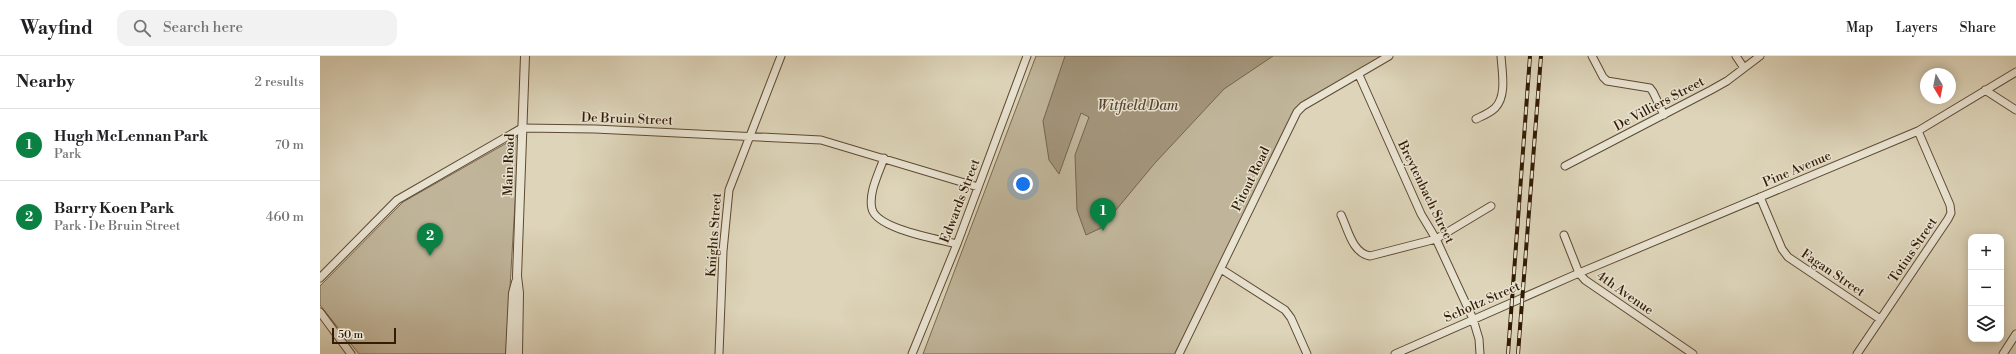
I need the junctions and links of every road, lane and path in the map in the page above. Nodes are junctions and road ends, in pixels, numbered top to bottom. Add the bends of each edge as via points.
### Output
1 (525, 56) edge
2 (781, 56) edge
3 (1027, 56) edge
4 (1389, 56) edge
5 (1501, 56) edge
6 (1592, 56) edge
7 (1736, 56) edge
8 (1760, 56) edge
9 (1744, 68) junction
10 (2016, 72) edge
11 (1359, 74) junction
12 (1985, 90) junction
13 (2016, 110) edge
14 (1664, 115) junction
15 (1476, 119) dead end
16 (522, 128) junction
17 (1918, 131) junction
18 (751, 137) junction
19 (884, 158) junction
20 (1565, 166) dead end
21 (978, 187) junction
22 (1760, 197) junction
23 (1491, 206) dead end
24 (1341, 215) dead end
25 (1564, 235) dead end
26 (1436, 239) junction
27 (957, 244) junction
28 (1221, 269) junction
29 (1580, 273) junction
30 (517, 276) junction
31 (320, 278) edge
32 (320, 312) edge
33 (1473, 319) junction
34 (1880, 319) junction
35 (2016, 334) edge
36 (352, 354) edge
37 (510, 354) edge
38 (518, 354) edge
39 (719, 354) edge
40 (912, 354) edge
41 (1179, 354) edge
42 (1306, 354) edge
43 (1395, 354) edge
44 (1480, 354) edge
45 (1693, 354) edge
46 (1858, 354) edge
47 (2003, 354) edge

1 - 16 street, Main Road
2 - 18 street, Knights Street
3 - 21 street, Edwards Street
4 - 11 street, Pitout Road
5 - 15 street via 1500,102 1494,109
6 - 14 street via 1607,81 1650,88
7 - 9 street
8 - 9 street, De Villiers Street
9 - 14 street, De Villiers Street via 1717,87
10 - 12 street, Pine Avenue
11 - 26 street, Breytenbach Street via 1421,214
11 - 28 street, Pitout Road via 1297,112
12 - 13 street
12 - 17 street, Pine Avenue
14 - 20 street, De Villiers Street
16 - 18 street, De Bruin Street
16 - 30 street, Main Road
16 - 31 street via 397,200
17 - 22 street, Pine Avenue
17 - 34 street, Totius Street via 1947,196 1951,213
18 - 19 street, De Bruin Street via 826,141
18 - 39 street, Knights Street via 730,185 727,200
19 - 21 street, De Bruin Street
19 - 27 street via 872,198 872,209 878,219 889,225
21 - 27 street, Edwards Street
22 - 29 street, Pine Avenue
22 - 34 street, Fagan Street via 1782,249 1788,256
23 - 26 street
24 - 26 street via 1356,247 1363,255 1381,254
25 - 29 street, 4th Avenue
26 - 33 street, Breytenbach Street
27 - 40 street, Edwards Street
28 - 41 street, Pitout Road
28 - 42 street via 1285,310
29 - 33 street, Scholtz Street
29 - 45 street, 4th Avenue via 1593,288
30 - 37 street, Main Road via 513,293
30 - 38 street, Main Road
32 - 36 street
33 - 43 street, Scholtz Street
33 - 44 street, Breytenbach Street
34 - 46 street, Totius Street
35 - 47 street

